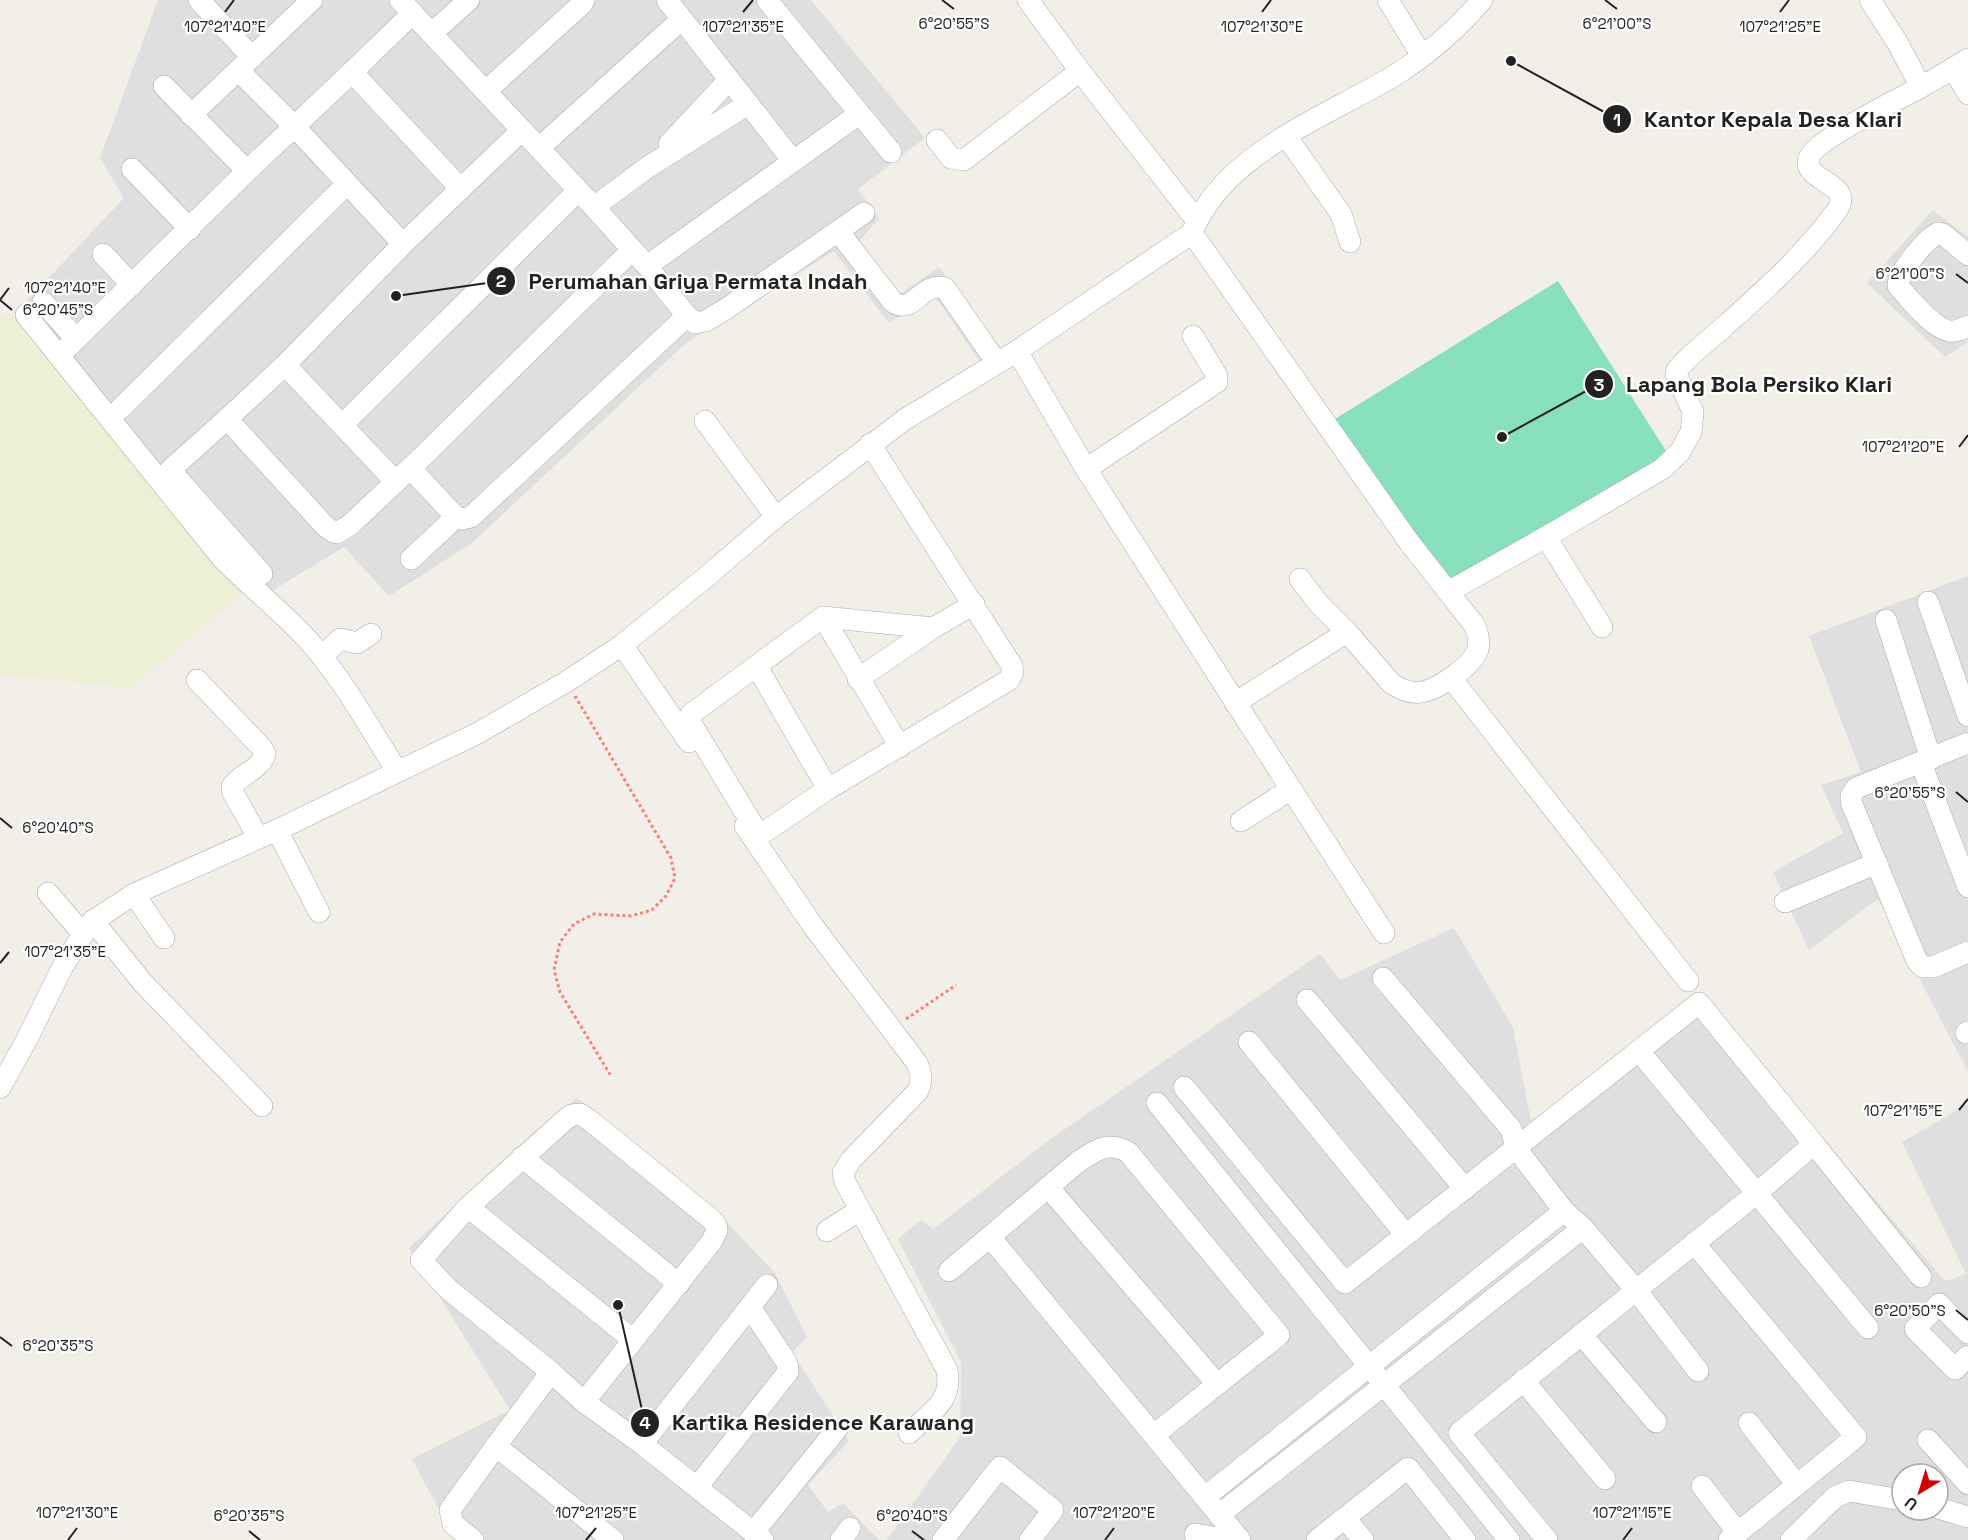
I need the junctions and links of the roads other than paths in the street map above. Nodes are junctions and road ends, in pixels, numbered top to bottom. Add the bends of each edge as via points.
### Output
1 (199, 0) edge
2 (469, 0) edge
3 (584, 0) edge
4 (667, 0) edge
5 (767, 0) edge
6 (1028, 0) edge
7 (1388, 0) edge
8 (1482, 0) edge
9 (1870, 0) edge
10 (302, 3) edge
11 (406, 7) edge
12 (682, 19) junction
13 (432, 33) junction
14 (1422, 56) junction
15 (245, 64) junction
16 (1961, 64) edge
17 (1080, 71) junction
18 (352, 72) junction
19 (729, 80) junction
20 (164, 86) dead end
21 (1921, 87) junction
22 (486, 91) junction
23 (1968, 94) edge
24 (748, 104) junction
25 (860, 114) junction
26 (191, 115) junction
27 (295, 127) junction
28 (522, 130) junction
29 (1286, 136) junction
30 (937, 140) dead end
31 (539, 148) junction
32 (891, 152) dead end
33 (793, 161) junction
34 (648, 167) junction
35 (132, 169) dead end
36 (247, 171) junction
37 (348, 184) junction
38 (461, 189) junction
39 (578, 191) junction
40 (594, 207) junction
41 (864, 213) dead end
42 (1194, 227) junction
43 (190, 229) junction
44 (838, 231) junction
45 (1350, 242) dead end
46 (404, 244) junction
47 (632, 249) junction
48 (103, 254) dead end
49 (1968, 255) edge
50 (647, 266) junction
51 (132, 285) junction
52 (687, 316) junction
53 (1968, 326) edge
54 (1193, 336) dead end
55 (1017, 351) junction
56 (997, 363) junction
57 (285, 364) junction
58 (120, 409) dead end
59 (227, 419) junction
60 (705, 421) dead end
61 (342, 425) junction
62 (870, 444) junction
63 (1086, 469) junction
64 (403, 475) junction
65 (456, 517) junction
66 (776, 517) junction
67 (1546, 537) junction
68 (411, 559) dead end
69 (262, 574) dead end
70 (1300, 579) dead end
71 (1448, 592) junction
72 (1928, 602) dead end
73 (974, 604) junction
74 (823, 617) junction
75 (1886, 620) dead end
76 (1602, 627) dead end
77 (933, 628) junction
78 (1347, 632) junction
79 (371, 634) dead end
80 (622, 645) junction
81 (322, 657) junction
82 (756, 667) junction
83 (1451, 678) junction
84 (858, 679) junction
85 (197, 680) dead end
86 (1235, 703) junction
87 (1968, 716) edge
88 (1968, 743) edge
89 (900, 747) junction
90 (1926, 761) junction
91 (397, 771) junction
92 (828, 789) junction
93 (1291, 789) junction
94 (1241, 820) dead end
95 (267, 833) junction
96 (754, 834) junction
97 (1877, 863) junction
98 (1968, 887) edge
99 (48, 893) dead end
100 (134, 894) junction
101 (1785, 902) dead end
102 (319, 912) dead end
103 (88, 927) junction
104 (1384, 933) dead end
105 (164, 938) dead end
106 (1968, 952) edge
107 (1383, 978) dead end
108 (1688, 981) dead end
109 (1307, 1000) dead end
110 (1249, 1042) dead end
111 (1639, 1051) junction
112 (1184, 1087) dead end
113 (0, 1088) edge
114 (1157, 1103) dead end
115 (262, 1106) dead end
116 (1814, 1144) junction
117 (1516, 1148) junction
118 (522, 1157) junction
119 (1048, 1187) junction
120 (1464, 1189) junction
121 (1757, 1192) junction
122 (468, 1207) junction
123 (860, 1210) junction
124 (1564, 1211) junction
125 (1583, 1228) junction
126 (827, 1230) dead end
127 (1407, 1235) junction
128 (990, 1237) junction
129 (1694, 1243) junction
130 (949, 1271) dead end
131 (1921, 1277) dead end
132 (679, 1284) junction
133 (767, 1285) dead end
134 (1636, 1290) junction
135 (750, 1307) junction
136 (1868, 1328) dead end
137 (1968, 1333) edge
138 (1581, 1334) junction
139 (633, 1340) junction
140 (1968, 1356) edge
141 (1369, 1366) junction
142 (1698, 1371) dead end
143 (551, 1372) junction
144 (1523, 1380) junction
145 (1217, 1384) junction
146 (1384, 1385) junction
147 (584, 1402) junction
148 (1656, 1422) dead end
149 (1749, 1423) dead end
150 (837, 1429) dead end
151 (909, 1433) dead end
152 (1154, 1435) junction
153 (1928, 1440) dead end
154 (642, 1444) junction
155 (496, 1446) junction
156 (1939, 1462) edge
157 (1950, 1473) edge
158 (1605, 1479) dead end
159 (1968, 1484) edge
160 (1797, 1485) junction
161 (1702, 1486) dead end
162 (697, 1487) junction
163 (1204, 1497) junction
164 (1890, 1498) edge
165 (1950, 1512) edge
166 (1219, 1515) junction
167 (1968, 1517) edge
168 (1345, 1518) junction
169 (1195, 1534) dead end
170 (758, 1536) edge
171 (1733, 1536) edge
172 (473, 1540) edge
173 (614, 1540) edge
174 (943, 1540) edge
175 (1030, 1540) edge
176 (1228, 1540) edge
177 (1240, 1540) edge
178 (1317, 1540) edge
179 (1363, 1540) edge
180 (1465, 1540) edge
181 (1509, 1540) edge
182 (1547, 1540) edge
183 (1791, 1540) edge

1 - 15 street
2 - 13 street
3 - 22 street
4 - 12 street
5 - 25 street
6 - 17 street
7 - 14 street
8 - 14 street via 1448,36
9 - 21 street
10 - 15 street
11 - 13 street
11 - 18 street
12 - 19 street
12 - 31 street
13 - 22 street
14 - 29 street
15 - 26 street
15 - 27 street
16 - 21 street
16 - 23 street
17 - 30 street via 964,160 951,158
17 - 42 street
18 - 27 street
18 - 38 street
19 - 24 street
19 - 34 street
20 - 26 street
21 - 67 street via 1842,129 1811,154 1809,168 1838,190 1838,208 1796,258 1677,370 1693,412 1691,432 1680,452 1662,469
22 - 28 street
24 - 33 street
24 - 34 street
25 - 32 street
25 - 33 street
26 - 36 street
27 - 36 street
27 - 37 street
28 - 31 street
28 - 38 street
29 - 42 street via 1247,161 1221,188
29 - 45 street via 1341,214
31 - 39 street
33 - 50 street
34 - 40 street
35 - 43 street
36 - 43 street
37 - 46 street
37 - 58 street
38 - 46 street
39 - 40 street
39 - 61 street
40 - 47 street
41 - 44 street
42 - 55 street
42 - 71 street via 1409,542
43 - 51 street
44 - 52 street via 706,321 695,323
44 - 56 street via 899,306 908,306 929,288 945,288
46 - 57 street
47 - 50 street
47 - 64 street
48 - 51 street
49 - 53 street via 1938,233 1914,258 1899,278 1898,286 1937,327 1957,331
50 - 52 street
51 - 81 street via 71,344 34,309 222,558 296,627
52 - 65 street via 471,517
54 - 63 street via 1217,382
55 - 56 street
55 - 63 street
56 - 62 street
57 - 59 street
57 - 61 street
59 - 64 street via 337,533
59 - 69 street via 170,470
60 - 66 street
61 - 64 street
62 - 66 street
62 - 73 street
63 - 86 street
64 - 65 street
65 - 68 street
66 - 80 street
67 - 71 street
67 - 76 street
70 - 78 street
71 - 83 street via 1479,635 1475,656
72 - 87 street
73 - 77 street
73 - 89 street via 1012,666 1011,676
74 - 77 street
74 - 82 street
74 - 84 street
75 - 90 street
77 - 84 street
78 - 83 street via 1400,689 1421,692
78 - 86 street
79 - 81 street via 357,643 340,639
80 - 91 street via 478,733
80 - 96 street
81 - 91 street
82 - 92 street
82 - 96 street via 691,714 689,720
83 - 108 street
84 - 89 street
85 - 95 street via 265,754 259,765 232,787
86 - 93 street
88 - 90 street
89 - 92 street
90 - 97 street via 1856,788 1851,796
90 - 98 street
91 - 95 street
92 - 96 street via 766,831
93 - 94 street
93 - 104 street
95 - 100 street
95 - 102 street
96 - 123 street via 813,926 917,1063 922,1076 918,1091 845,1167 845,1182
97 - 101 street
97 - 106 street via 1917,961 1923,967 1933,968
99 - 103 street
100 - 103 street
100 - 105 street
103 - 113 street via 63,966
103 - 115 street
107 - 117 street via 1511,1129
109 - 120 street
110 - 127 street
111 - 116 street via 1699,1003
111 - 117 street
111 - 121 street
112 - 127 street via 1345,1283
114 - 141 street
116 - 121 street
116 - 131 street
117 - 120 street
117 - 124 street
118 - 122 street
118 - 132 street
118 - 132 street via 572,1115 580,1114 592,1122 716,1225 716,1235
119 - 128 street
119 - 145 street
119 - 145 street via 1099,1148 1117,1146 1128,1152 1279,1335
120 - 127 street
121 - 129 street
121 - 136 street
122 - 139 street
122 - 143 street via 421,1260 448,1289
123 - 126 street
123 - 151 street via 947,1370 948,1392 942,1402
124 - 125 street
124 - 141 street
125 - 134 street
125 - 146 street
128 - 130 street
128 - 152 street
129 - 134 street
129 - 160 street via 1856,1437
132 - 139 street
133 - 135 street
134 - 138 street
134 - 142 street
135 - 154 street
135 - 162 street via 787,1363 788,1372
137 - 140 street via 1939,1304 1915,1329 1955,1369
138 - 144 street
138 - 148 street
139 - 147 street
141 - 146 street
141 - 163 street
143 - 147 street
143 - 155 street
144 - 158 street
144 - 182 street via 1459,1433
145 - 152 street
146 - 166 street
146 - 181 street
147 - 154 street
149 - 160 street
150 - 170 street
152 - 163 street
153 - 156 street
154 - 162 street
155 - 172 street via 450,1510 453,1524
155 - 173 street
157 - 159 street
160 - 171 street
161 - 171 street
162 - 170 street
163 - 166 street
164 - 183 street via 1849,1491 1835,1497
165 - 167 street
166 - 177 street
168 - 178 street
168 - 179 street
168 - 180 street via 1408,1468
169 - 176 street
174 - 175 street via 999,1467 1053,1510

